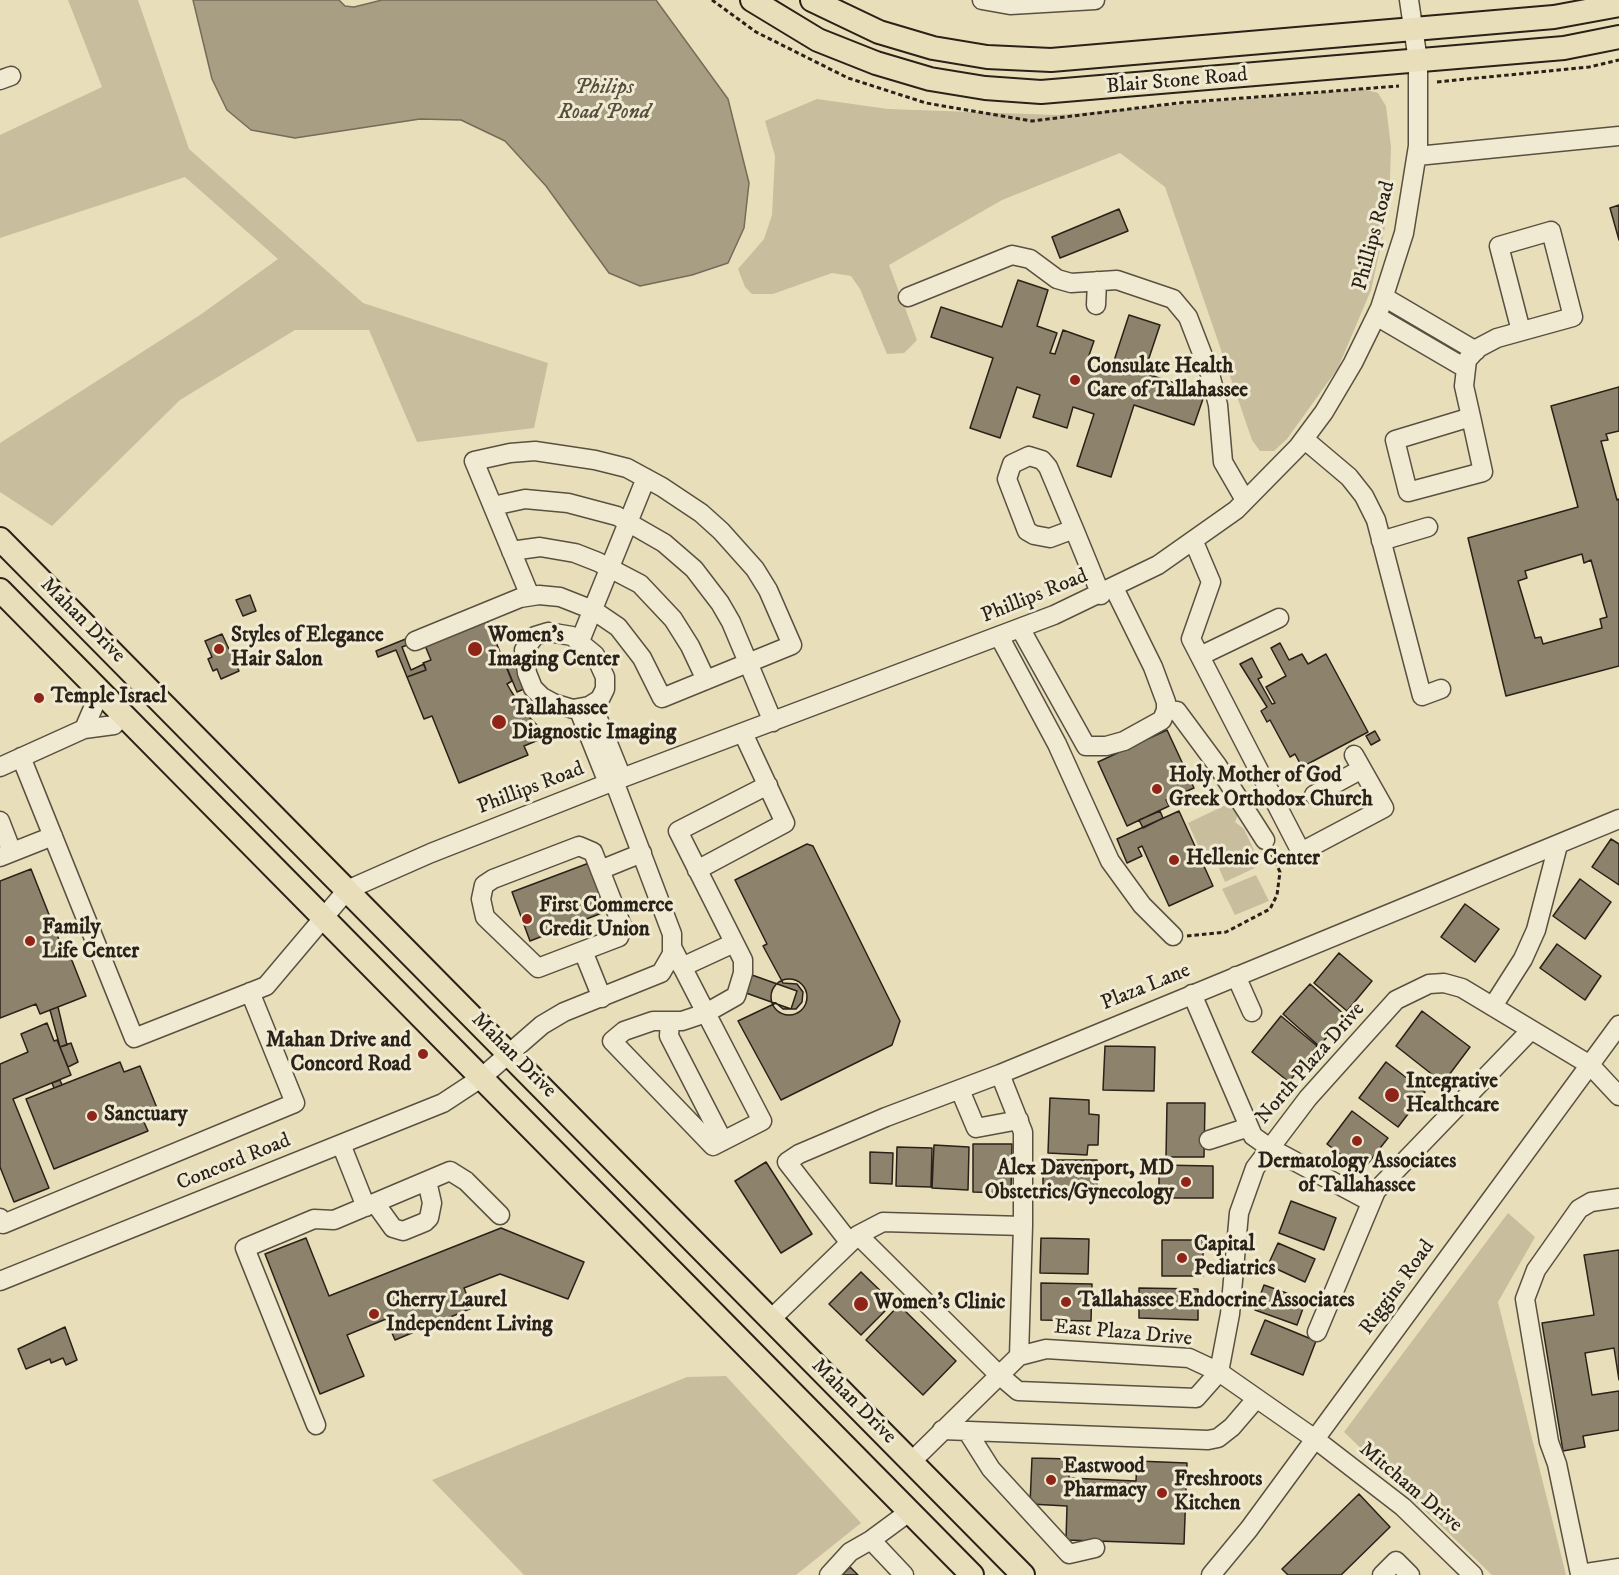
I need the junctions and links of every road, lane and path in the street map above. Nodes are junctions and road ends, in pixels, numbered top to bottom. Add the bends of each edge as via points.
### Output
1 (752, 0) edge
2 (812, 0) edge
3 (982, 0) edge
4 (1095, 0) edge
5 (1409, 0) edge
6 (1003, 2) edge
7 (1619, 5) edge
8 (1414, 30) junction
9 (1619, 37) edge
10 (1619, 60) edge
11 (1418, 61) junction
12 (1437, 82) dead end
13 (1619, 136) edge
14 (1417, 156) junction
15 (1097, 281) junction
16 (908, 297) dead end
17 (1384, 297) junction
18 (1096, 305) dead end
19 (1376, 316) junction
20 (1521, 331) junction
21 (1476, 351) junction
22 (1465, 368) junction
23 (1471, 417) junction
24 (1304, 439) junction
25 (646, 478) junction
26 (1245, 500) junction
27 (493, 506) junction
28 (629, 522) junction
29 (1428, 527) dead end
30 (1074, 529) junction
31 (0, 538) edge
32 (1381, 541) junction
33 (1194, 542) junction
34 (512, 551) junction
35 (610, 567) junction
36 (0, 590) edge
37 (1107, 592) junction
38 (530, 596) junction
39 (592, 610) junction
40 (1279, 618) dead end
41 (1020, 628) junction
42 (999, 636) junction
43 (415, 641) dead end
44 (580, 641) junction
45 (1200, 656) junction
46 (748, 663) junction
47 (706, 680) junction
48 (144, 684) junction
49 (1442, 689) dead end
50 (100, 692) junction
51 (585, 706) junction
52 (1166, 710) junction
53 (122, 713) junction
54 (773, 722) junction
55 (84, 729) junction
56 (743, 733) junction
57 (21, 757) junction
58 (0, 767) edge
59 (615, 781) junction
60 (768, 785) junction
61 (1314, 795) dead end
62 (1619, 819) edge
63 (0, 820) edge
64 (53, 836) junction
65 (1265, 840) joint
66 (1558, 845) junction
67 (642, 853) junction
68 (6, 854) edge
69 (600, 870) junction
70 (697, 870) junction
71 (347, 890) junction
72 (323, 919) junction
73 (1173, 936) joint
74 (734, 943) junction
75 (673, 949) junction
76 (583, 951) junction
77 (682, 967) junction
78 (1236, 976) junction
79 (250, 992) junction
80 (1192, 994) junction
81 (602, 998) junction
82 (1493, 1006) junction
83 (1252, 1012) dead end
84 (706, 1013) junction
85 (670, 1021) junction
86 (1619, 1025) edge
87 (1531, 1030) junction
88 (510, 1053) junction
89 (1590, 1065) junction
90 (1000, 1074) junction
91 (481, 1078) junction
92 (960, 1090) junction
93 (1619, 1095) edge
94 (1019, 1120) junction
95 (1249, 1127) junction
96 (1209, 1140) dead end
97 (723, 1141) junction
98 (341, 1144) junction
99 (1270, 1148) junction
100 (427, 1181) junction
101 (1619, 1198) edge
102 (1371, 1202) junction
103 (371, 1205) junction
104 (500, 1215) dead end
105 (0, 1218) edge
106 (1023, 1226) junction
107 (854, 1239) junction
108 (720, 1266) junction
109 (0, 1281) edge
110 (693, 1293) junction
111 (771, 1319) junction
112 (1317, 1332) dead end
113 (1019, 1356) junction
114 (1219, 1372) junction
115 (998, 1374) junction
116 (1256, 1399) junction
117 (316, 1425) dead end
118 (942, 1430) junction
119 (967, 1431) junction
120 (1315, 1439) junction
121 (912, 1461) junction
122 (881, 1484) junction
123 (909, 1512) junction
124 (871, 1540) junction
125 (1095, 1548) dead end
126 (1619, 1568) edge
127 (964, 1572) edge
128 (1466, 1573) edge
129 (829, 1575) edge
130 (904, 1575) edge
131 (1023, 1575) edge
132 (1211, 1575) edge
133 (1382, 1575) edge
134 (1410, 1575) edge

1 - 11 main road, Blair Stone Road via 818,40 876,63 930,79 985,88 1041,92 1090,89
2 - 8 main road, Blair Stone Road via 879,32 933,48 987,57 1127,55
3 - 6 street
4 - 6 street
5 - 8 street, Phillips Road
7 - 8 main road, Blair Stone Road via 1554,18
8 - 11 street, Phillips Road
9 - 11 main road, Blair Stone Road via 1564,48
10 - 12 path via 1589,67
11 - 14 street, Phillips Road
13 - 14 street
14 - 17 street, Phillips Road via 1404,233
15 - 16 street via 1071,283 1057,279 1030,259 1012,255
15 - 18 street
15 - 26 street via 1125,282 1181,305 1210,374 1218,405 1223,462
17 - 19 street, Phillips Road
17 - 21 street
19 - 22 street
19 - 24 street, Phillips Road via 1353,363
20 - 20 street via 1573,317 1551,231 1499,246
20 - 21 street via 1497,338
21 - 22 street
22 - 23 street via 1464,386
23 - 23 street via 1395,440 1408,492 1483,472
24 - 26 street, Phillips Road
24 - 32 street via 1349,477 1364,496
25 - 27 street via 627,468 594,460 535,451 510,453 474,461
25 - 28 street
25 - 46 street via 694,508 721,531 768,590 792,645
26 - 33 street, Phillips Road
27 - 28 street via 525,499 550,500
27 - 34 street
28 - 35 street
28 - 46 street via 664,543 694,569 720,603
29 - 32 street
30 - 30 street via 1042,460 1029,456 1012,464 1009,486 1027,531 1050,538
30 - 37 street
31 - 48 main road, Mahan Drive
32 - 49 street via 1422,696
33 - 37 street, Phillips Road
33 - 45 street via 1211,582 1191,639
34 - 35 street via 559,549
34 - 38 street
35 - 39 street
35 - 47 street via 640,584 657,600 690,646
36 - 50 main road, Mahan Drive
37 - 41 street, Phillips Road
37 - 52 street via 1153,667
38 - 39 street via 560,597
38 - 43 street
39 - 44 street
39 - 47 street via 630,640 662,698
40 - 45 street
41 - 42 street, Phillips Road
41 - 52 street via 1086,746 1124,741 1157,724
42 - 54 street, Phillips Road
42 - 73 street via 1052,735 1110,861 1142,904
44 - 51 street via 595,655 605,676 606,689 600,699
44 - 51 street via 561,632 548,632 529,642 524,658 533,688 542,698
45 - 61 street via 1301,852 1384,808 1358,762
46 - 47 street
46 - 54 street
48 - 53 main road
48 - 71 main road, Mahan Drive
50 - 53 main road, Mahan Drive
50 - 55 street
51 - 59 street
52 - 65 street via 1177,711
53 - 55 street via 114,725
53 - 72 main road, Mahan Drive
54 - 56 street, Phillips Road
55 - 57 street
56 - 59 street, Phillips Road
56 - 60 street
57 - 58 street
57 - 64 street
59 - 67 street
59 - 71 street, Phillips Road
60 - 70 street via 785,823
60 - 70 street via 678,831
62 - 66 street, Plaza Lane
63 - 68 street
64 - 68 street
64 - 79 street, Phillips Road via 134,1038
65 - 73 path via 1280,872 1277,895 1270,909 1226,932
66 - 78 street, Plaza Lane
66 - 82 street via 1536,930
67 - 69 street
67 - 75 street via 672,934
69 - 76 street via 622,926 619,937
69 - 76 street via 593,852 579,846 484,885 485,917 538,968
70 - 74 street
71 - 72 street, Phillips Road
71 - 88 main road, Mahan Drive
72 - 79 street, Phillips Road via 266,986
72 - 91 main road, Mahan Drive
74 - 77 street
74 - 84 street via 743,960 736,996
75 - 77 street
75 - 81 street, Concord Road via 661,973
76 - 81 street
77 - 84 street
78 - 80 street, Plaza Lane
78 - 83 street
79 - 105 street via 295,1103 3,1224
80 - 90 street, Plaza Lane
80 - 95 street
81 - 88 street, Concord Road via 542,1025
82 - 87 street, North Plaza Drive
82 - 99 street, North Plaza Drive via 1444,982 1429,984 1404,996 1308,1098
84 - 85 street
84 - 97 street via 762,1121
85 - 97 street via 669,1036
85 - 97 street via 653,1021 624,1031 612,1041 713,1146
86 - 89 street, Riggins Road
87 - 89 street, North Plaza Drive
87 - 102 street via 1376,1191
88 - 91 street, Concord Road
88 - 108 main road, Mahan Drive
89 - 93 street, North Plaza Drive
89 - 120 street, Riggins Road
90 - 92 street, Plaza Lane
90 - 94 street
91 - 98 street, Concord Road via 443,1103
91 - 110 main road, Mahan Drive
92 - 94 street via 976,1128
92 - 107 street, Plaza Lane via 886,1117 787,1162
94 - 106 street via 1023,1132
95 - 96 street
95 - 99 street via 1253,1136
98 - 103 street
98 - 109 street, Concord Road
99 - 102 street
99 - 114 street, North Plaza Drive via 1255,1168 1239,1213 1230,1314
100 - 103 street
100 - 103 street via 432,1203 425,1222 403,1231 393,1228
100 - 104 street via 450,1171 466,1181
101 - 126 street via 1591,1202 1579,1209 1536,1270 1525,1299 1549,1442 1580,1574
102 - 112 street
103 - 117 street via 334,1220 314,1219 245,1248
106 - 107 street via 883,1222
106 - 113 street
107 - 111 street
107 - 115 street
108 - 110 main road
108 - 111 main road, Mahan Drive
110 - 122 main road, Mahan Drive
111 - 121 main road, Mahan Drive
113 - 114 street, East Plaza Drive via 1046,1349 1189,1358
113 - 115 street, East Plaza Drive
114 - 115 street via 1196,1398 1018,1391
114 - 116 street, East Plaza Drive
115 - 118 street, East Plaza Drive
116 - 119 street via 1232,1427 1218,1438 1208,1440
116 - 120 street, East Plaza Drive
118 - 119 street
118 - 121 street, East Plaza Drive
119 - 125 street via 991,1469 1069,1554
120 - 128 street, Mitcham Drive via 1403,1507
120 - 132 street, Riggins Road
121 - 122 main road
121 - 131 main road, Mahan Drive
122 - 123 main road, Mahan Drive
123 - 124 street
123 - 127 main road, Mahan Drive
124 - 129 street via 850,1552
124 - 130 street
133 - 134 street via 1396,1561

